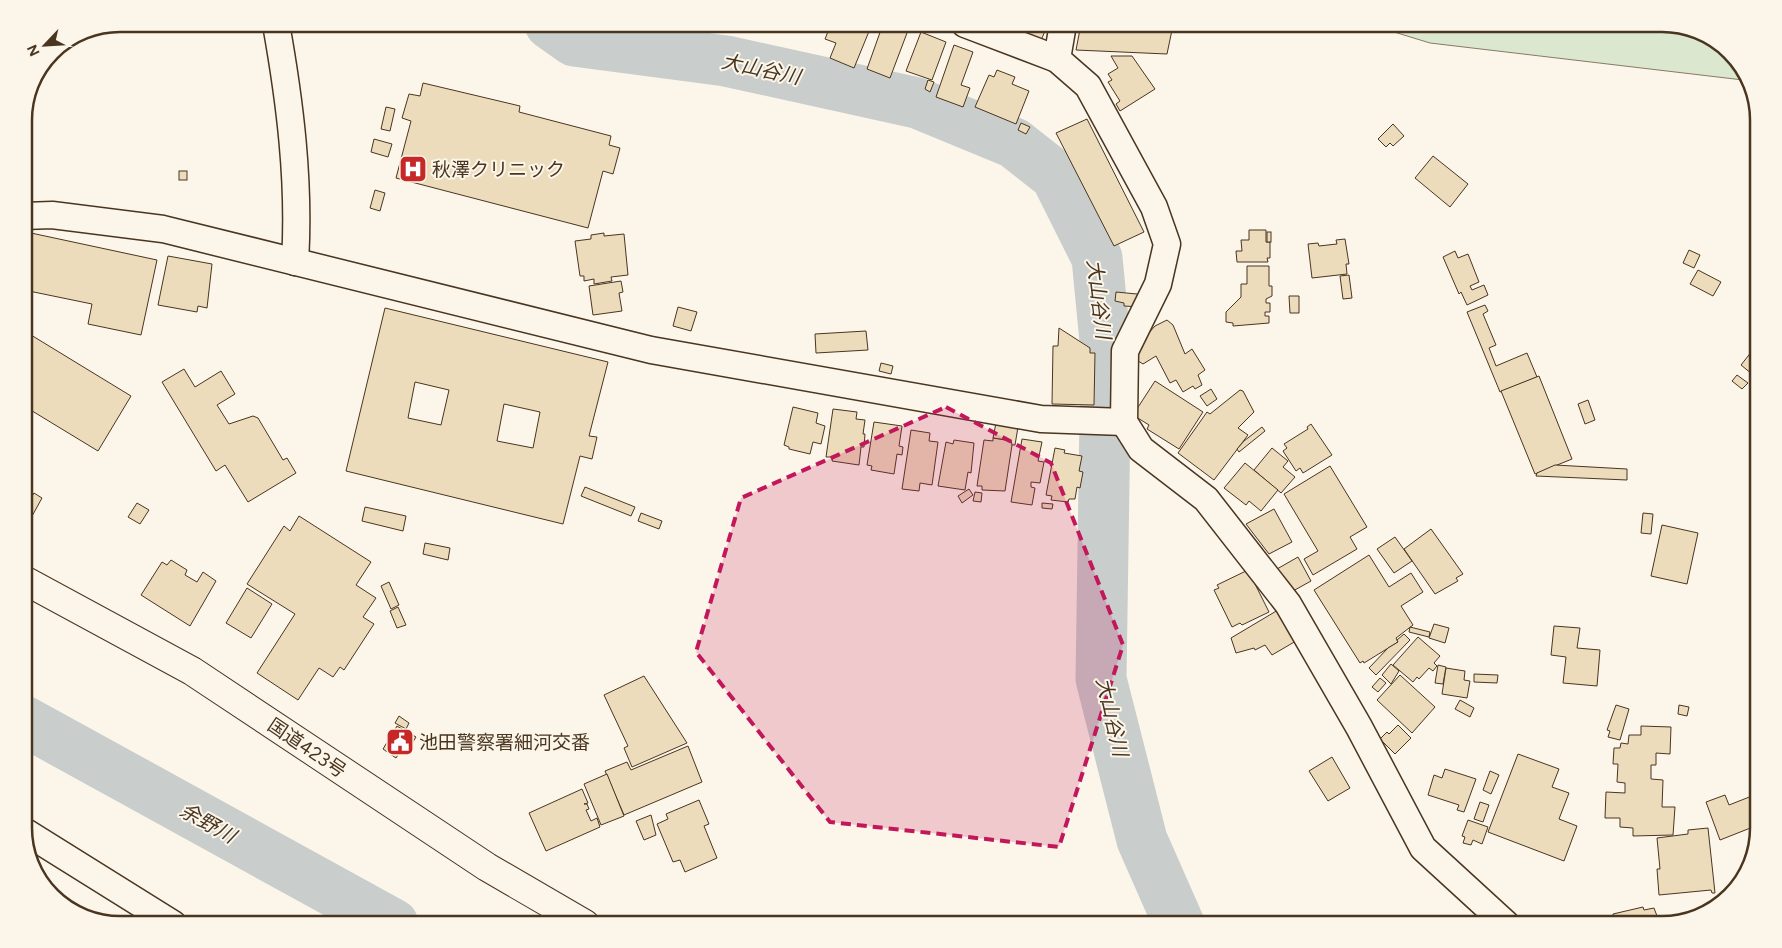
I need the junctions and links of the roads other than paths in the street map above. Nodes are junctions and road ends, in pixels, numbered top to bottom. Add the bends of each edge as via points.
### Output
1 (277, 32) edge
2 (985, 32) edge
3 (1062, 32) edge
4 (1057, 59) junction
5 (33, 216) edge
6 (295, 262) junction
7 (1124, 422) junction
8 (33, 585) edge
9 (33, 837) edge
10 (160, 916) edge
11 (571, 916) edge
12 (1497, 916) edge

1 - 6 street via 287,85 298,214
2 - 4 street
3 - 4 street
4 - 7 street via 1088,86 1154,207 1167,244 1158,284 1125,351
5 - 6 street via 52,215 163,229
6 - 7 street via 651,350 1042,419
7 - 12 street via 1141,449 1206,499 1288,604 1359,727 1423,848
8 - 11 highway, 国道423号 via 192,671 487,867
9 - 10 street

